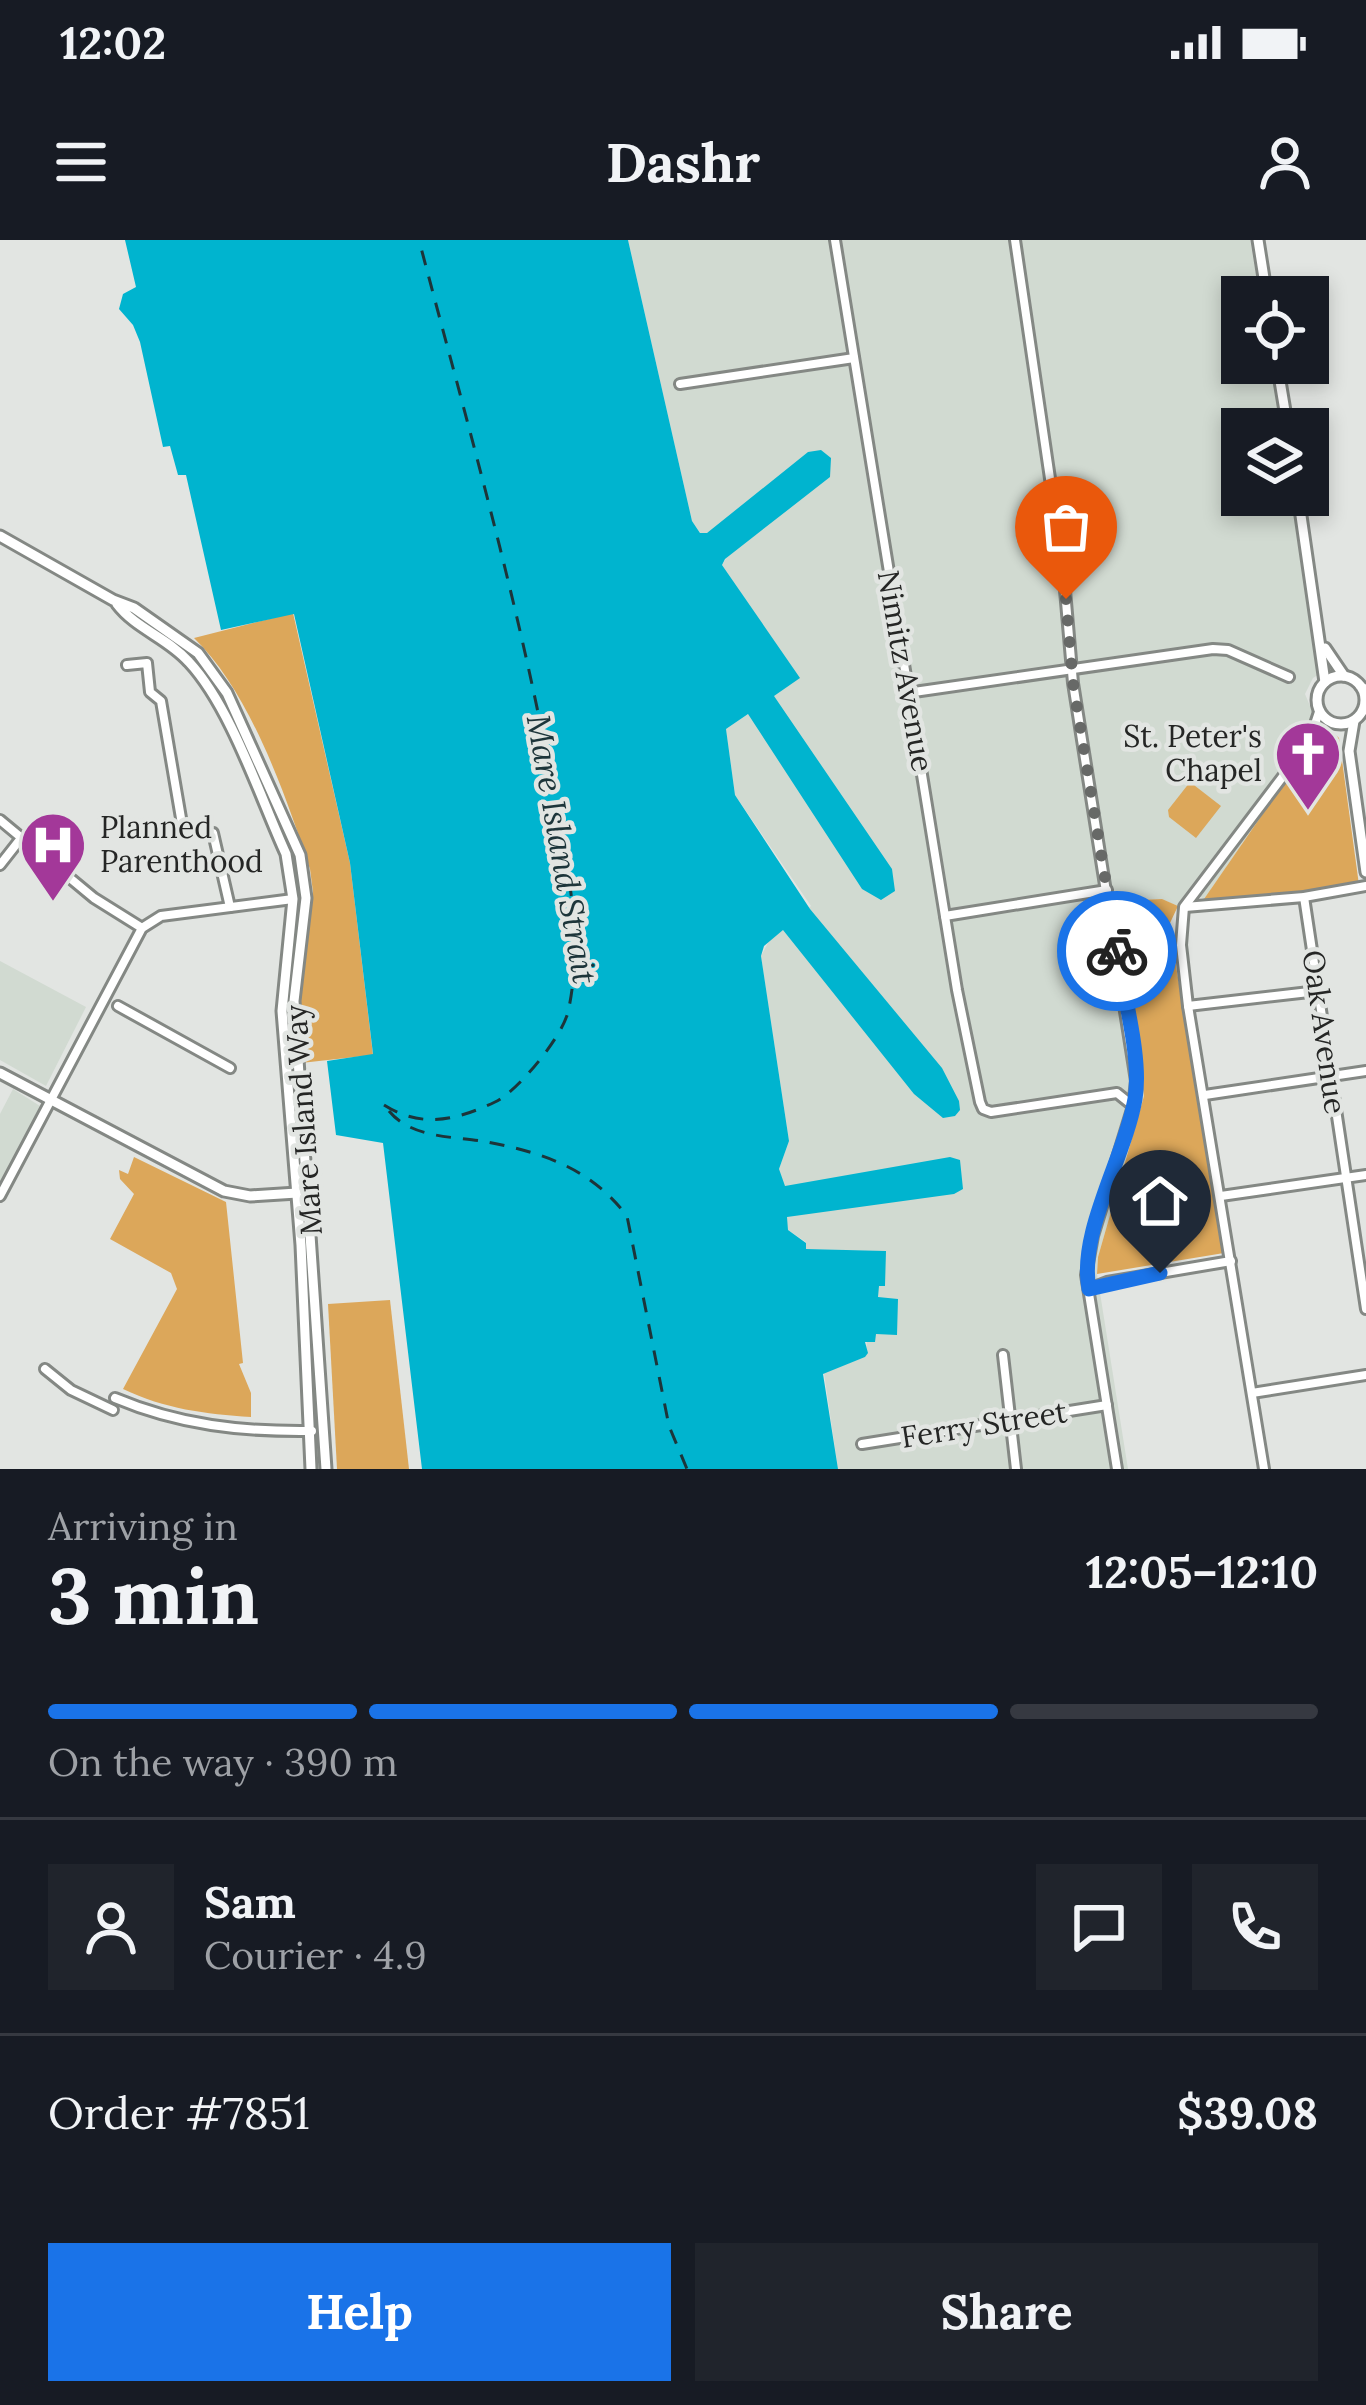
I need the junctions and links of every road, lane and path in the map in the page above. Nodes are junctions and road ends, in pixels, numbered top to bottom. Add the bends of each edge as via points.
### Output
1 (835, 240) edge
2 (1015, 240) edge
3 (1258, 240) edge
4 (1264, 276) edge
5 (854, 358) junction
6 (680, 384) dead end
7 (1301, 516) edge
8 (0, 536) edge
9 (1322, 644) junction
10 (193, 657) junction
11 (127, 664) dead end
12 (1072, 671) junction
13 (1344, 676) junction
14 (1289, 677) dead end
15 (1325, 682) junction
16 (1363, 687) edge
17 (907, 693) junction
18 (1319, 712) junction
19 (1361, 713) edge
20 (1332, 723) junction
21 (1348, 751) junction
22 (0, 820) edge
23 (22, 837) junction
24 (0, 866) edge
25 (1366, 872) edge
26 (1366, 886) edge
27 (1107, 890) junction
28 (1304, 897) junction
29 (306, 898) junction
30 (293, 899) junction
31 (230, 907) junction
32 (1184, 907) junction
33 (945, 916) junction
34 (142, 928) junction
35 (1318, 991) junction
36 (118, 1006) dead end
37 (1188, 1006) junction
38 (230, 1068) dead end
39 (1366, 1071) edge
40 (0, 1072) edge
41 (1329, 1076) junction
42 (1204, 1095) junction
43 (51, 1100) junction
44 (1133, 1106) junction
45 (1366, 1175) edge
46 (1346, 1178) junction
47 (302, 1192) junction
48 (0, 1196) edge
49 (1221, 1196) junction
50 (1231, 1261) junction
51 (1089, 1289) junction
52 (1366, 1309) edge
53 (1003, 1355) dead end
54 (45, 1369) dead end
55 (1366, 1375) edge
56 (1252, 1393) junction
57 (115, 1398) dead end
58 (1107, 1405) junction
59 (113, 1410) dead end
60 (1010, 1420) junction
61 (323, 1430) junction
62 (308, 1431) junction
63 (862, 1444) dead end
64 (311, 1469) edge
65 (326, 1469) edge
66 (1016, 1469) edge
67 (1117, 1469) edge
68 (1264, 1469) edge

1 - 5 street, Nimitz Avenue
2 - 12 street
3 - 4 main road
5 - 6 street
5 - 17 street, Nimitz Avenue
7 - 9 main road
8 - 10 main road
9 - 13 main road
9 - 15 main road
10 - 29 main road, Mare Island Way via 227,693 300,855
10 - 30 main road, Mare Island Way via 286,854
11 - 31 street via 147,663 182,824 213,833
12 - 14 street via 1213,649
12 - 17 street
12 - 27 street
13 - 15 main road
13 - 16 main road
15 - 18 main road
16 - 19 main road
17 - 33 street, Nimitz Avenue
18 - 20 main road
18 - 32 street via 1309,742
19 - 20 main road
19 - 21 main road
20 - 21 main road
21 - 25 main road
22 - 23 street
23 - 24 street
23 - 34 street
26 - 28 street
27 - 33 street
27 - 44 street via 1135,1066
28 - 32 street
28 - 35 street, Oak Avenue
29 - 30 main road
29 - 47 main road, Mare Island Way via 294,1001
30 - 31 street
30 - 47 main road, Mare Island Way via 282,1011
31 - 34 street via 161,916
32 - 37 street
33 - 44 street, Nimitz Avenue via 983,1109 1117,1093
34 - 43 street
35 - 37 street
35 - 41 street, Oak Avenue
36 - 38 street
37 - 42 street
39 - 41 street
40 - 43 main road
41 - 42 street
41 - 46 street, Oak Avenue
42 - 49 street
43 - 47 main road via 224,1191
43 - 48 street
44 - 51 street via 1090,1249
45 - 46 street
46 - 49 street
46 - 52 street, Oak Avenue
47 - 61 main road, Mare Island Way
47 - 62 main road, Mare Island Way
49 - 50 street
50 - 51 street
50 - 56 street
51 - 58 street
53 - 60 street
54 - 59 street
55 - 56 street
56 - 68 street
57 - 62 street via 228,1429
58 - 60 street, Ferry Street
58 - 67 street
60 - 63 street, Ferry Street
60 - 66 street
61 - 62 street
61 - 65 main road, Mare Island Way
62 - 64 main road, Mare Island Way

